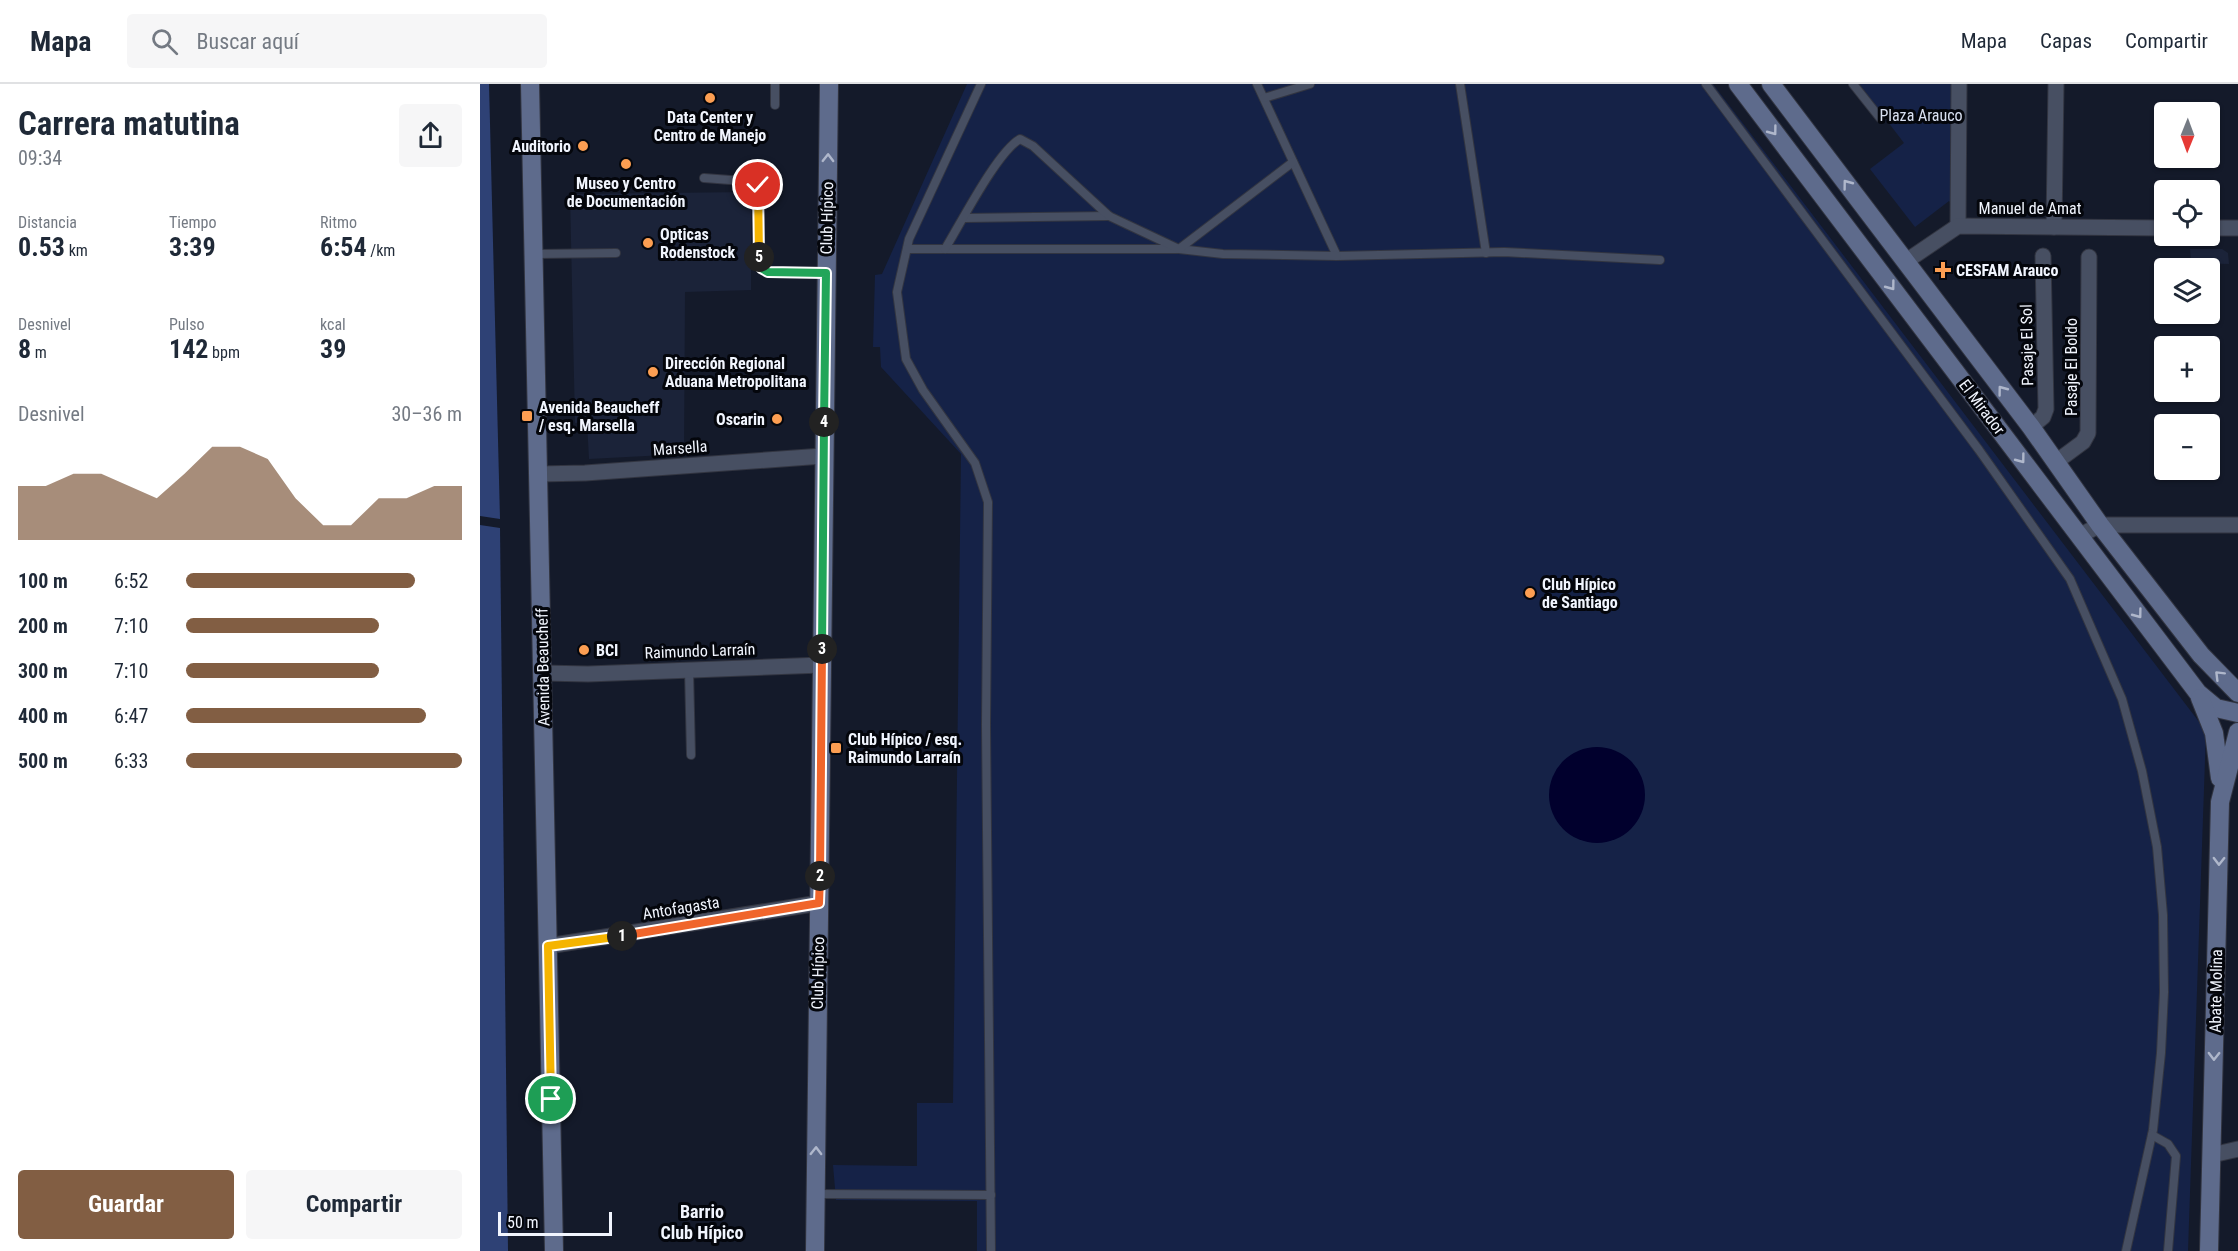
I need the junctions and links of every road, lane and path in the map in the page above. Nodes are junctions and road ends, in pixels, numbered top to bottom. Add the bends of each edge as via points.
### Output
1 (530, 84) edge
2 (775, 84) edge
3 (829, 84) edge
4 (981, 84) edge
5 (1257, 84) edge
6 (1310, 84) edge
7 (1460, 84) edge
8 (1706, 84) edge
9 (1738, 84) edge
10 (1771, 84) edge
11 (1853, 84) edge
12 (1959, 84) edge
13 (2056, 84) edge
14 (1264, 99) junction
15 (775, 105) dead end
16 (1880, 118) dead end
17 (1293, 162) junction
18 (704, 178) dead end
19 (1109, 216) junction
20 (964, 218) junction
21 (1872, 218) junction
22 (1958, 226) junction
23 (2054, 227) junction
24 (2154, 228) edge
25 (2220, 228) edge
26 (2238, 228) edge
27 (1851, 233) junction
28 (907, 249) junction
29 (945, 249) junction
30 (1179, 249) junction
31 (616, 253) dead end
32 (1486, 253) junction
33 (533, 254) junction
34 (1337, 256) junction
35 (2043, 256) dead end
36 (2089, 257) dead end
37 (1660, 260) dead end
38 (1905, 261) junction
39 (826, 273) junction
40 (2031, 427) junction
41 (823, 456) junction
42 (2056, 462) junction
43 (539, 474) junction
44 (2100, 525) junction
45 (2238, 525) edge
46 (2079, 536) junction
47 (822, 665) junction
48 (689, 670) junction
49 (543, 673) junction
50 (2198, 693) junction
51 (2238, 693) edge
52 (2238, 712) edge
53 (2238, 732) edge
54 (691, 755) dead end
55 (2220, 802) junction
56 (819, 903) junction
57 (548, 946) junction
58 (2152, 1135) junction
59 (2238, 1149) edge
60 (2211, 1155) junction
61 (815, 1194) junction
62 (991, 1195) junction
63 (554, 1251) edge
64 (815, 1251) edge
65 (991, 1251) edge
66 (2126, 1251) edge
67 (2168, 1251) edge
68 (2209, 1251) edge

1 - 33 main road, Avenida Beaucheff
2 - 15 lane
39 -> 3 main road, Club Hípico
4 - 28 lane
5 - 14 lane
6 - 14 lane
7 - 32 lane
8 - 58 lane via 1972,440 2070,579 2114,679 2142,771 2160,882 2164,992
9 -> 27 main road, El Mirador
21 -> 10 main road, El Mirador
11 - 16 lane
12 - 22 street
13 - 23 street
14 - 17 lane
17 - 30 lane
17 - 34 lane
18 - 39 lane via 758,185 761,268 768,272
19 - 20 lane
19 - 20 lane via 1033,146 1020,139 1000,159
19 - 30 lane
20 - 29 lane
21 - 27 main road
21 - 38 main road, El Mirador
22 - 23 street, Manuel de Amat
22 - 38 street, Manuel de Amat
23 - 24 street, Manuel de Amat
25 - 26 street
27 -> 46 main road, El Mirador
28 - 29 lane
28 - 62 lane via 897,292 906,359 975,463 988,502
29 - 30 lane
30 - 34 lane via 1223,254
31 - 33 lane
32 - 34 lane
32 - 37 lane
33 - 43 main road, Avenida Beaucheff
35 - 40 street, Pasaje El Sol via 2046,409
36 - 42 street, Pasaje El Boldo via 2088,433 2083,442
40 -> 38 main road, El Mirador
39 - 41 main road, Club Hípico
40 - 42 main road, El Mirador
41 - 43 street, Marsella
41 - 47 main road, Club Hípico
42 - 44 main road, El Mirador
43 - 49 main road, Avenida Beaucheff
44 - 45 street
44 - 46 street
51 -> 44 main road, El Mirador via 2201,656
46 -> 50 main road, El Mirador
47 - 48 street, Raimundo Larraín
47 - 56 main road, Club Hípico
48 - 49 street, Raimundo Larraín
48 - 54 lane
49 - 57 main road, Avenida Beaucheff
50 - 52 main road, El Mirador via 2216,708
50 - 55 main road via 2217,747
53 - 55 main road, Abate Molina
55 -> 60 main road, Abate Molina
56 - 57 street, Antofagasta
61 -> 56 main road, Club Hípico
57 - 63 main road, Avenida Beaucheff
58 - 66 lane
58 - 67 lane via 2168,1144 2176,1156
59 - 60 street
60 - 68 main road, Abate Molina
61 - 62 lane
61 - 64 main road, Club Hípico
62 - 65 lane

